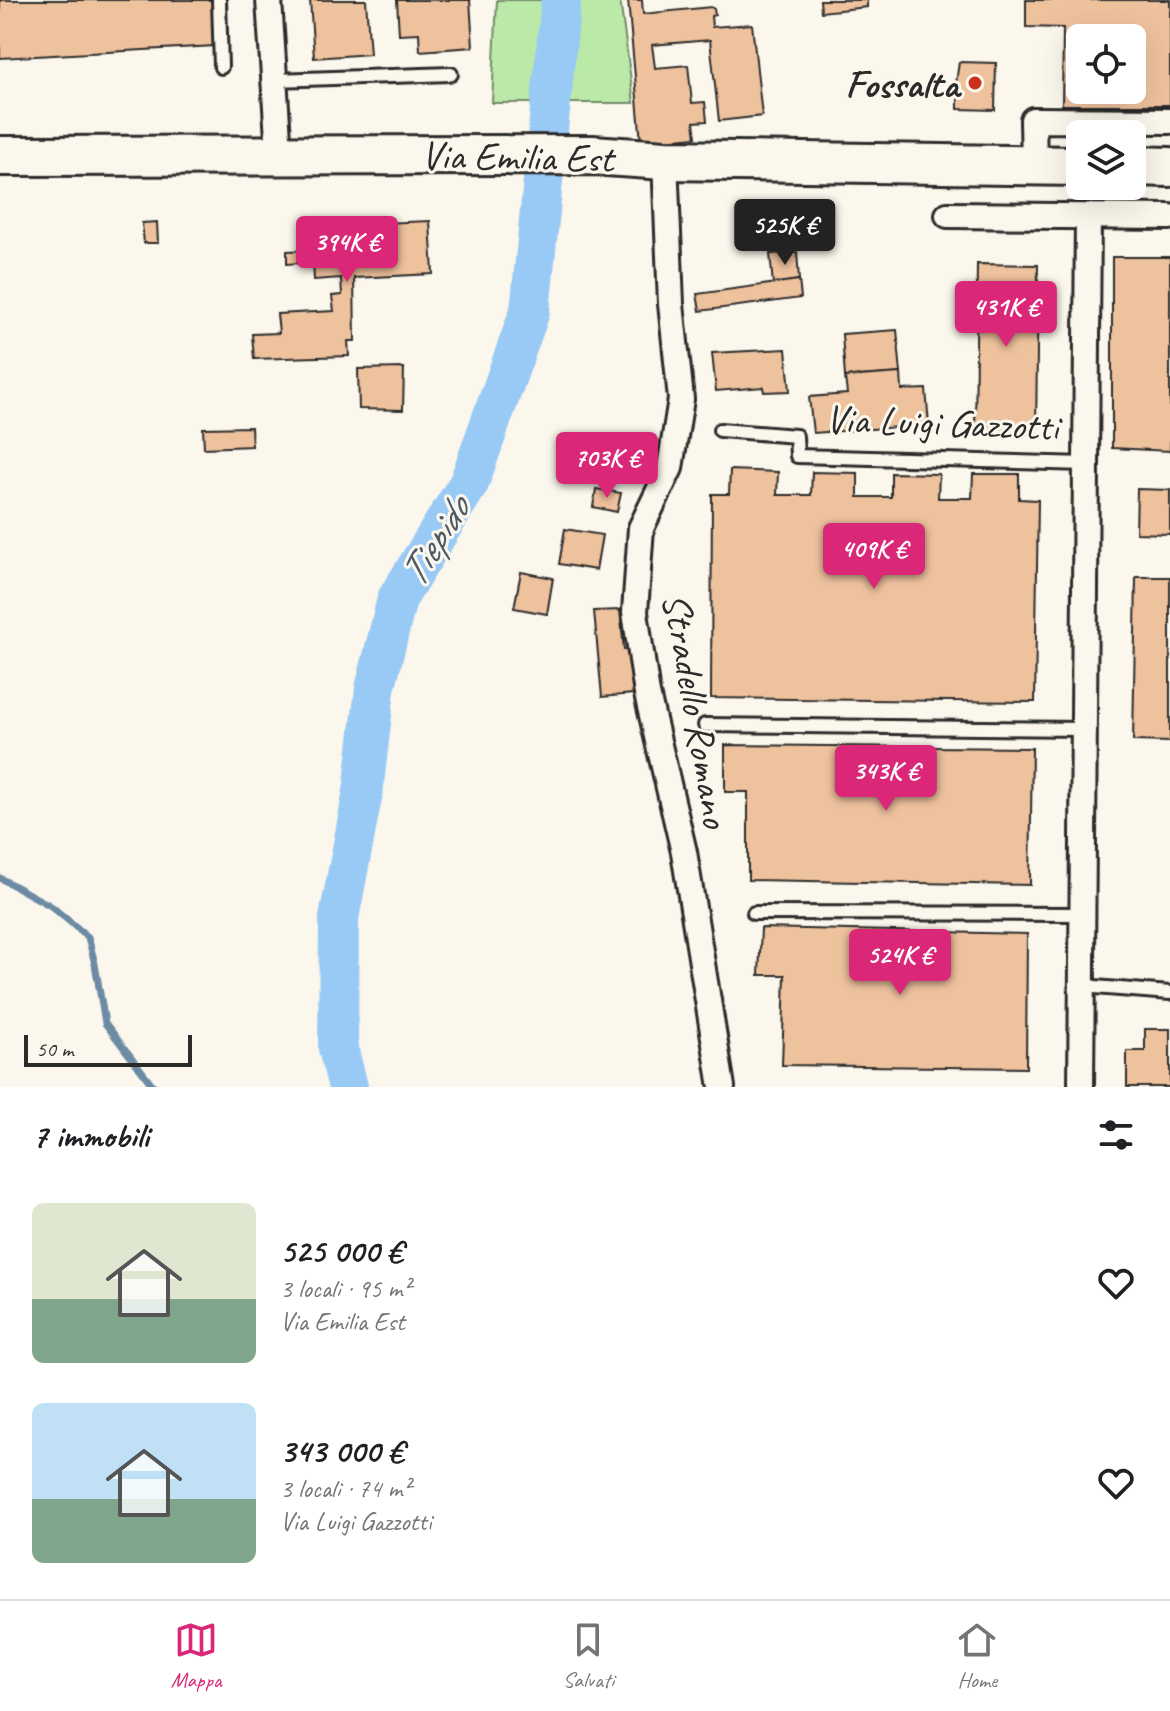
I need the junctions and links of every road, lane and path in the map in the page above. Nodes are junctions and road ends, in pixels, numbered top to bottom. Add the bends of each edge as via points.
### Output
1 (219, 0) edge
2 (269, 0) edge
3 (221, 67) dead end
4 (451, 74) dead end
5 (275, 80) junction
6 (1170, 121) edge
7 (279, 154) junction
8 (0, 156) edge
9 (665, 160) junction
10 (1034, 165) junction
11 (1066, 166) edge
12 (1146, 166) edge
13 (1170, 167) edge
14 (948, 215) dead end
15 (1088, 216) junction
16 (1170, 217) edge
17 (720, 430) dead end
18 (1086, 464) junction
19 (705, 725) dead end
20 (1084, 729) junction
21 (754, 913) dead end
22 (1082, 914) junction
23 (1082, 986) junction
24 (1170, 993) edge
25 (722, 1087) edge
26 (1081, 1087) edge

1 - 3 lane
2 - 5 street
4 - 5 lane
5 - 7 street
6 - 10 street via 1033,120
7 - 8 main road, Via Emilia Est
7 - 9 main road, Via Emilia Est
9 - 10 main road, Via Emilia Est
9 - 25 street, Stradello Romano via 681,399 670,468 641,528 635,612 647,694 684,852
10 - 11 main road, Via Emilia Est
12 - 13 main road
14 - 15 street
15 - 16 street
15 - 18 street, Via Luigi Gazzotti
17 - 18 lane, Via Luigi Gazzotti via 796,436 797,456
18 - 20 street, Via Luigi Gazzotti
19 - 20 lane
20 - 22 street, Via Luigi Gazzotti
21 - 22 lane
22 - 23 street, Via Luigi Gazzotti
23 - 24 lane
23 - 26 street, Via Luigi Gazzotti

